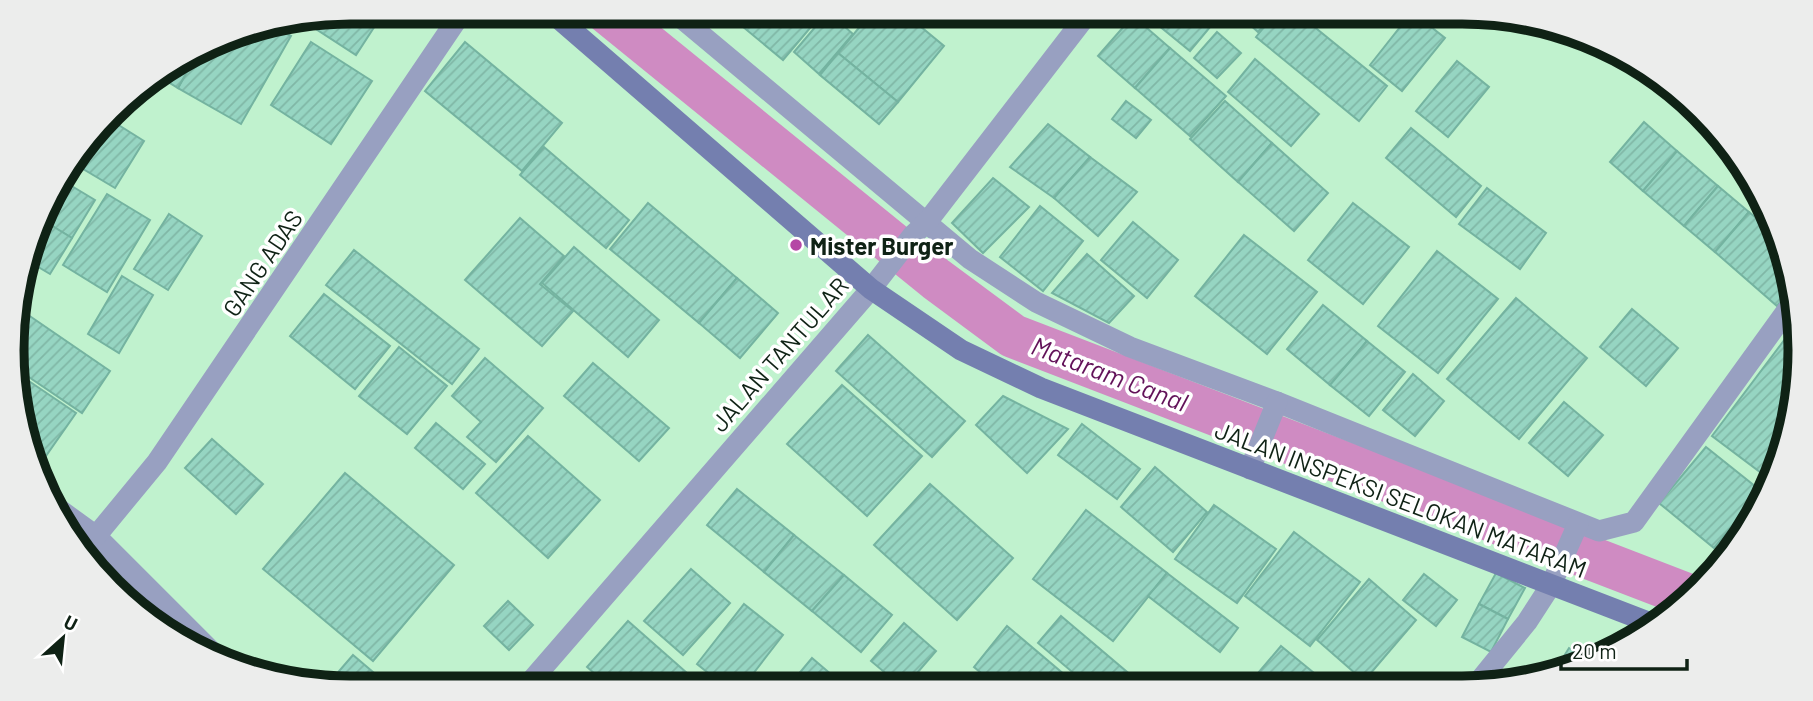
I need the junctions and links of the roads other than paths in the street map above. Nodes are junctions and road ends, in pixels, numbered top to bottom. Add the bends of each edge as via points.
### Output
1 (454, 24) edge
2 (566, 24) edge
3 (688, 24) edge
4 (1080, 24) edge
5 (920, 228) junction
6 (877, 281) junction
7 (1786, 311) edge
8 (1277, 402) junction
9 (1250, 469) junction
10 (71, 518) edge
11 (1576, 528) junction
12 (96, 536) junction
13 (1551, 585) junction
14 (1645, 621) edge
15 (200, 640) edge
16 (535, 676) edge
17 (1483, 676) edge

1 - 12 street, GANG ADAS via 157,462
2 - 6 main road, JALAN INSPEKSI SELOKAN MATARAM
3 - 5 street
4 - 5 street, JALAN TANTULAR
5 - 6 street, JALAN TANTULAR
5 - 8 street via 1036,302 1130,347
6 - 9 main road, JALAN INSPEKSI SELOKAN MATARAM via 961,350 1041,388
6 - 16 street, JALAN TANTULAR
7 - 11 street via 1634,522 1599,531
8 - 9 street
8 - 11 street
9 - 13 main road, JALAN INSPEKSI SELOKAN MATARAM
10 - 12 street
11 - 13 street
12 - 15 street
13 - 14 main road, JALAN INSPEKSI SELOKAN MATARAM
13 - 17 street

